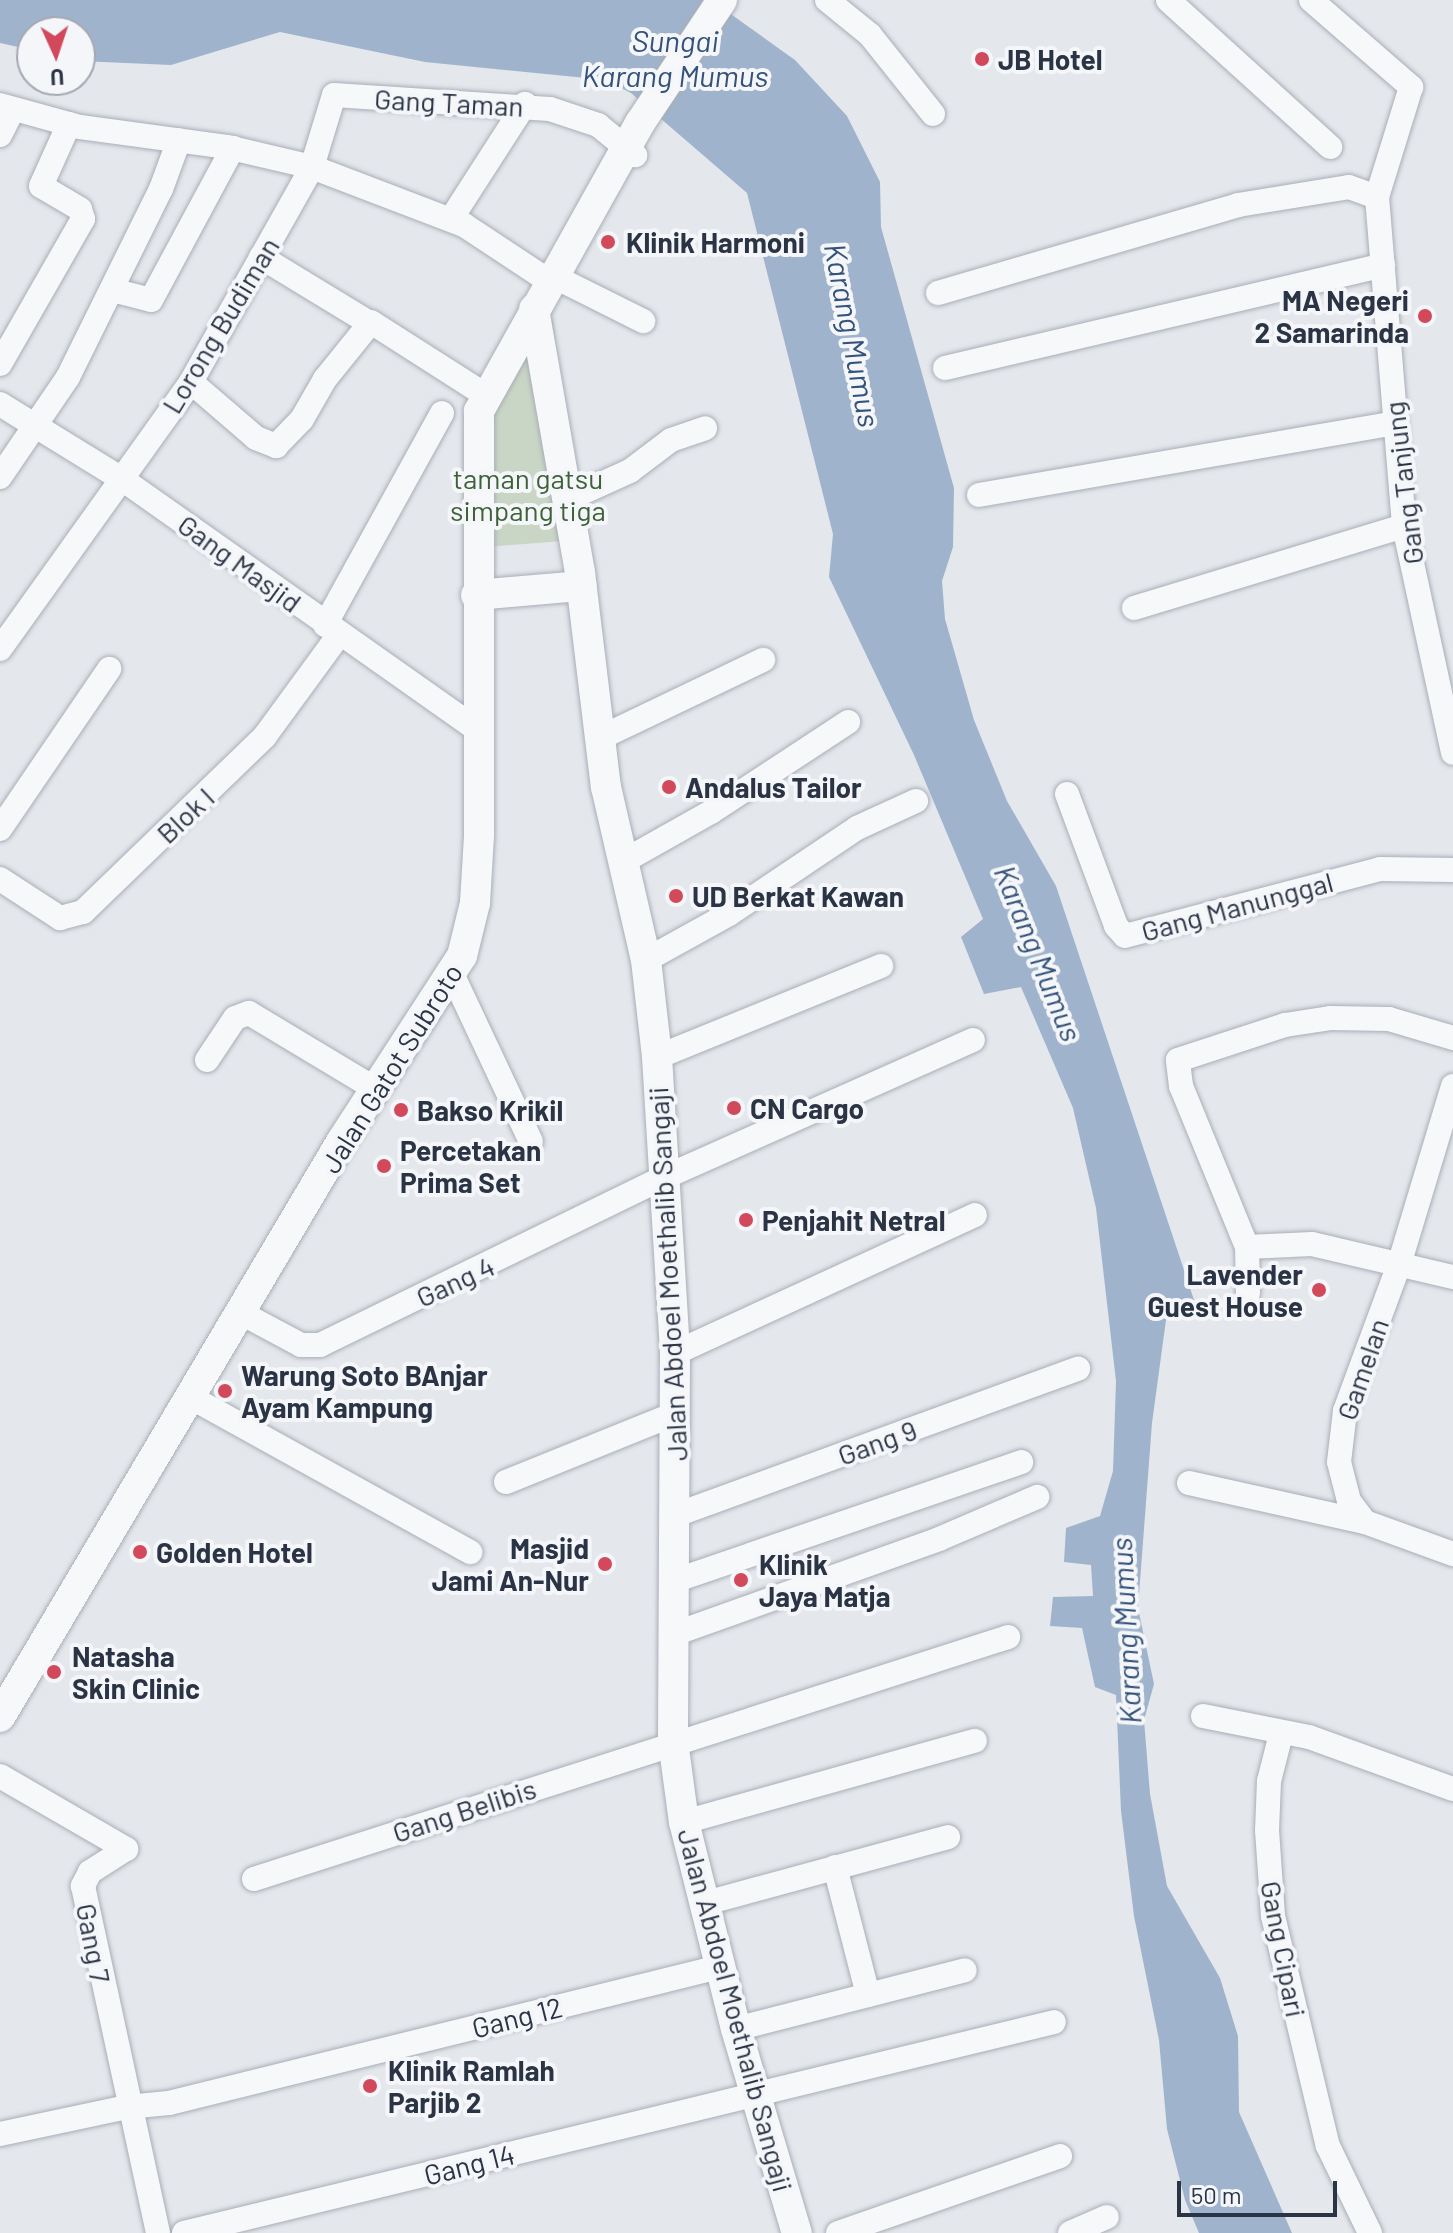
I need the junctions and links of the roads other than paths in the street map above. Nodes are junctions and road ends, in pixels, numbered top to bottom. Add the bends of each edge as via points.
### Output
1 (722, 0) edge
2 (741, 0) edge
3 (827, 0) edge
4 (1168, 0) edge
5 (1311, 0) edge
6 (525, 104) junction
7 (6, 108) edge
8 (933, 114) dead end
9 (69, 124) junction
10 (0, 135) edge
11 (179, 140) junction
12 (637, 142) junction
13 (1330, 147) dead end
14 (233, 148) junction
15 (312, 167) junction
16 (1379, 203) junction
17 (451, 219) junction
18 (261, 257) junction
19 (1383, 265) junction
20 (555, 272) junction
21 (112, 290) junction
22 (938, 293) dead end
23 (534, 309) junction
24 (643, 321) dead end
25 (368, 322) junction
26 (0, 364) edge
27 (945, 368) dead end
28 (191, 382) junction
29 (485, 395) junction
30 (0, 404) edge
31 (442, 413) dead end
32 (1394, 423) junction
33 (38, 426) junction
34 (705, 428) dead end
35 (0, 477) edge
36 (122, 479) junction
37 (979, 495) dead end
38 (568, 499) junction
39 (1404, 526) junction
40 (582, 586) junction
41 (476, 595) junction
42 (1134, 608) dead end
43 (332, 630) junction
44 (0, 649) edge
45 (763, 660) dead end
46 (109, 669) dead end
47 (848, 722) dead end
48 (476, 729) junction
49 (600, 738) junction
50 (1453, 753) edge
51 (1067, 794) dead end
52 (916, 801) dead end
53 (0, 829) edge
54 (624, 861) junction
55 (1453, 870) edge
56 (0, 879) edge
57 (646, 960) junction
58 (881, 966) dead end
59 (453, 976) junction
60 (1453, 1038) edge
61 (973, 1040) dead end
62 (657, 1057) junction
63 (207, 1060) dead end
64 (1453, 1086) edge
65 (377, 1090) junction
66 (531, 1142) dead end
67 (665, 1177) junction
68 (975, 1215) dead end
69 (1247, 1247) junction
70 (1400, 1262) junction
71 (1453, 1277) edge
72 (1248, 1293) dead end
73 (243, 1314) junction
74 (675, 1353) junction
75 (1078, 1369) dead end
76 (194, 1399) junction
77 (677, 1413) junction
78 (1021, 1462) dead end
79 (506, 1482) dead end
80 (1189, 1483) dead end
81 (1037, 1497) dead end
82 (676, 1515) junction
83 (1365, 1522) junction
84 (470, 1552) dead end
85 (1453, 1554) edge
86 (674, 1581) junction
87 (674, 1634) junction
88 (1008, 1637) dead end
89 (1203, 1716) dead end
90 (0, 1717) edge
91 (1281, 1734) junction
92 (673, 1741) junction
93 (975, 1741) dead end
94 (0, 1776) edge
95 (1453, 1789) edge
96 (684, 1822) junction
97 (948, 1837) dead end
98 (835, 1867) junction
99 (254, 1879) dead end
100 (702, 1904) junction
101 (719, 1967) junction
102 (965, 1970) dead end
103 (868, 1995) junction
104 (1054, 2022) dead end
105 (736, 2029) junction
106 (754, 2095) junction
107 (127, 2107) junction
108 (0, 2134) edge
109 (1060, 2156) dead end
110 (1107, 2217) dead end
111 (158, 2233) edge
112 (184, 2233) edge
113 (797, 2233) edge
114 (838, 2233) edge
115 (1070, 2233) edge
116 (1370, 2233) edge

1 - 12 street
2 - 12 street
3 - 8 street via 870,35
4 - 13 street
5 - 16 street, Gang Tanjung via 1411,87
6 - 12 street, Gang Taman
6 - 15 street, Gang Taman via 334,95
6 - 17 street
7 - 9 street
7 - 10 street
9 - 11 street
9 - 26 street via 41,186 80,209 83,219
11 - 14 street
11 - 21 street
12 - 20 street, Jalan Gatot Subroto
14 - 15 street
14 - 21 street via 151,300
15 - 17 street
15 - 18 street, Lorong Budiman
16 - 19 street, Gang Tanjung
16 - 22 street via 1349,187 1238,205
17 - 20 street
18 - 25 street
18 - 28 street, Lorong Budiman
19 - 27 street
19 - 32 street, Gang Tanjung
20 - 23 street, Jalan Gatot Subroto
20 - 24 street
21 - 33 street
23 - 29 street, Jalan Gatot Subroto
23 - 38 street, Jalan Abdoel Moethalib Sangaji
25 - 28 street via 302,419 276,446 256,438
25 - 29 street
28 - 36 street, Lorong Budiman
29 - 41 street, Jalan Gatot Subroto via 475,453
30 - 33 street, Gang Masjid
31 - 43 street, Blok I
32 - 37 street
32 - 39 street, Gang Tanjung
33 - 35 street
33 - 36 street, Gang Masjid
34 - 38 street via 671,440 630,471
36 - 43 street, Gang Masjid
36 - 44 street, Lorong Budiman
38 - 40 street, Jalan Abdoel Moethalib Sangaji
39 - 42 street
39 - 50 street, Gang Tanjung
40 - 41 street
40 - 49 street, Jalan Abdoel Moethalib Sangaji
41 - 48 street, Jalan Gatot Subroto
43 - 48 street, Gang Masjid
43 - 56 street, Blok I via 265,736 83,912 60,918
45 - 49 street
46 - 53 street
47 - 54 street via 711,812
48 - 59 street, Jalan Gatot Subroto via 475,903
49 - 54 street, Jalan Abdoel Moethalib Sangaji
51 - 55 street, Gang Manunggal via 1116,926 1125,936 1380,869
52 - 57 street via 857,828 704,930
54 - 57 street, Jalan Abdoel Moethalib Sangaji
57 - 62 street, Jalan Abdoel Moethalib Sangaji
58 - 62 street via 779,1012
59 - 65 street, Jalan Gatot Subroto
59 - 66 street
60 - 69 street via 1389,1019 1331,1018 1285,1025 1188,1053 1175,1066
61 - 67 street, Gang 4
62 - 67 street, Jalan Abdoel Moethalib Sangaji
63 - 65 street via 235,1018 249,1013
64 - 70 street, Gamelan
65 - 73 street, Jalan Gatot Subroto
67 - 73 street, Gang 4 via 320,1345 301,1345
67 - 74 street, Jalan Abdoel Moethalib Sangaji
68 - 74 street
69 - 70 street via 1302,1242
69 - 72 street
70 - 71 street
70 - 83 street, Gamelan via 1345,1411 1339,1445 1345,1488
73 - 76 street, Jalan Gatot Subroto
74 - 77 street, Jalan Abdoel Moethalib Sangaji
75 - 82 street, Gang 9
76 - 84 street
76 - 90 street, Jalan Gatot Subroto
77 - 79 street
77 - 82 street, Jalan Abdoel Moethalib Sangaji
78 - 86 street
80 - 83 street
81 - 87 street via 939,1539
82 - 86 street, Jalan Abdoel Moethalib Sangaji
83 - 85 street
86 - 87 street, Jalan Abdoel Moethalib Sangaji
87 - 92 street, Jalan Abdoel Moethalib Sangaji
88 - 92 street, Gang Belibis
89 - 91 street
91 - 95 street via 1309,1737
91 - 116 street, Gang Cipari via 1269,1781 1273,1916 1328,2146
92 - 96 street, Jalan Abdoel Moethalib Sangaji
92 - 99 street, Gang Belibis
93 - 96 street
94 - 107 street, Gang 7 via 126,1849 90,1872 83,1886
96 - 100 street, Jalan Abdoel Moethalib Sangaji
97 - 98 street
98 - 100 street
98 - 103 street
100 - 101 street, Jalan Abdoel Moethalib Sangaji
101 - 105 street, Jalan Abdoel Moethalib Sangaji
101 - 107 street, Gang 12 via 169,2103
102 - 103 street
103 - 105 street
104 - 106 street, Gang 14
105 - 106 street, Jalan Abdoel Moethalib Sangaji
106 - 112 street, Gang 14
106 - 113 street, Jalan Abdoel Moethalib Sangaji
107 - 108 street, Gang 12
107 - 111 street
109 - 114 street
110 - 115 street

